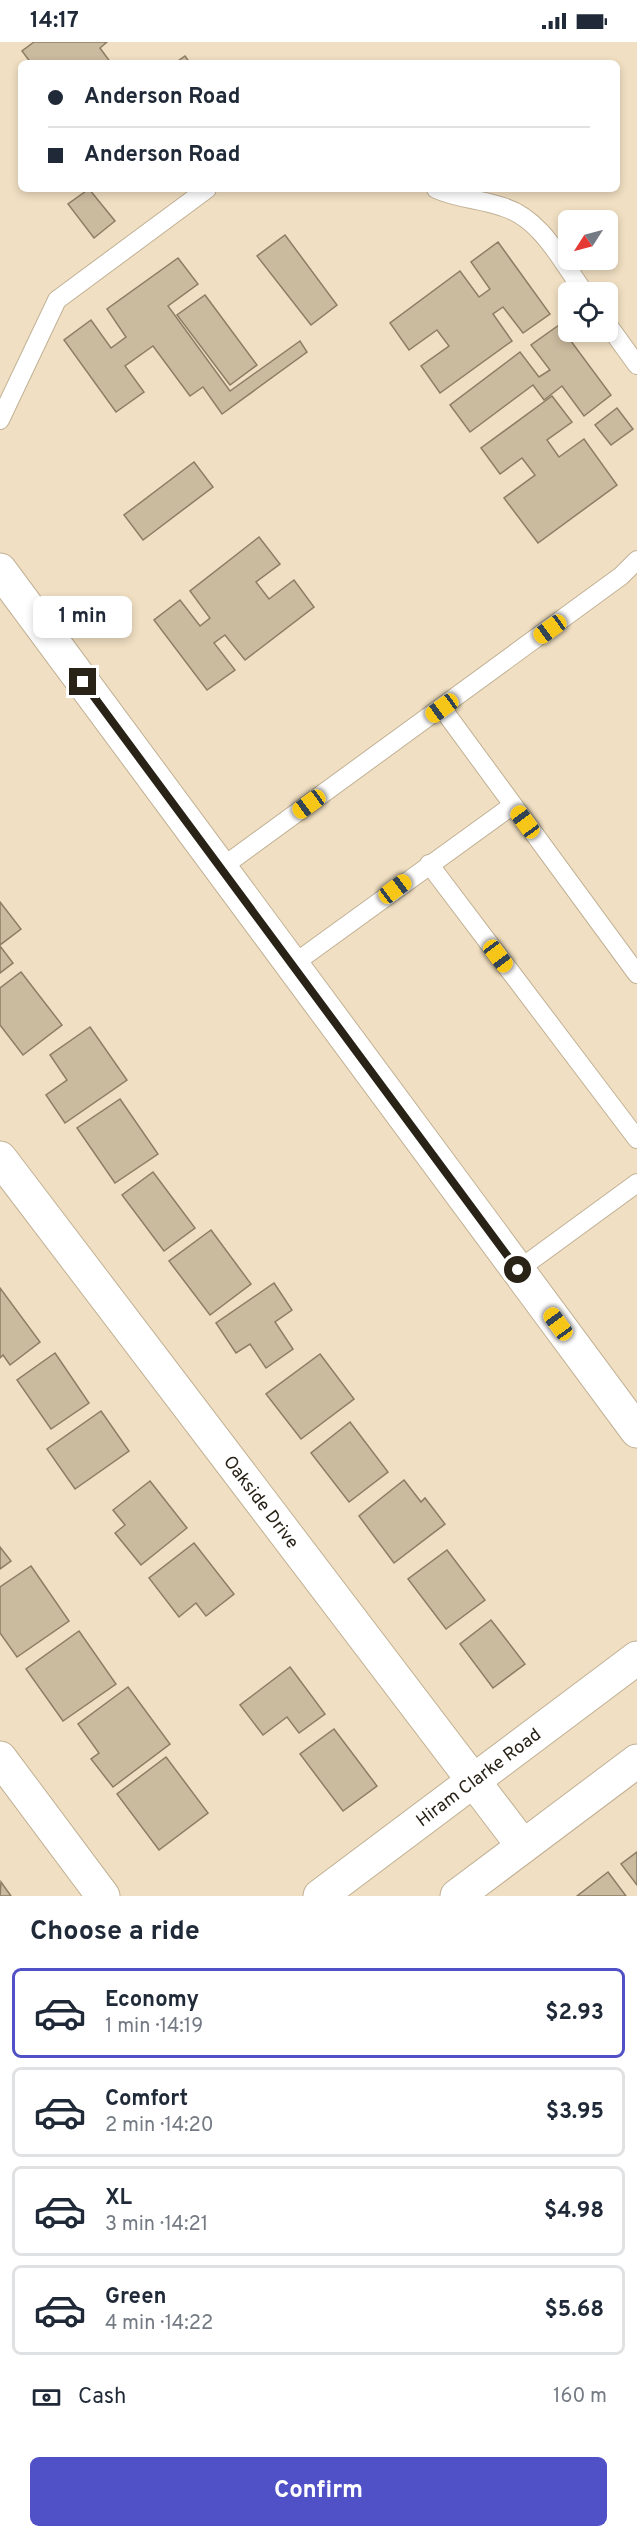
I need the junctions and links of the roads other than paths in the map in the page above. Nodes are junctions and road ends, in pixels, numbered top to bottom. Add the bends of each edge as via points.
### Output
1 (203, 192) edge
2 (442, 192) edge
3 (577, 282) edge
4 (618, 339) edge
5 (637, 365) edge
6 (0, 420) edge
7 (637, 560) edge
8 (0, 570) edge
9 (442, 708) junction
10 (513, 804) junction
11 (429, 864) junction
12 (221, 868) junction
13 (292, 964) junction
14 (637, 974) edge
15 (637, 1139) edge
16 (0, 1158) edge
17 (637, 1183) edge
18 (518, 1270) junction
19 (637, 1431) edge
20 (637, 1658) edge
21 (0, 1758) edge
22 (637, 1761) edge
23 (473, 1781) junction
24 (524, 1846) junction
25 (103, 1896) edge
26 (320, 1896) edge
27 (457, 1896) edge

1 - 6 lane via 57,300
2 - 3 lane via 524,215
4 - 5 lane
7 - 9 lane via 621,576
8 - 12 street
9 - 10 lane
9 - 12 lane
10 - 11 lane
10 - 14 lane
11 - 13 lane
11 - 15 lane
12 - 13 street
13 - 18 street
16 - 23 street, Oakside Drive
17 - 18 lane
18 - 19 street
20 - 23 street, Hiram Clarke Road
21 - 25 street
22 - 24 street
23 - 24 street, Oakside Drive
23 - 26 street, Hiram Clarke Road
24 - 27 street

